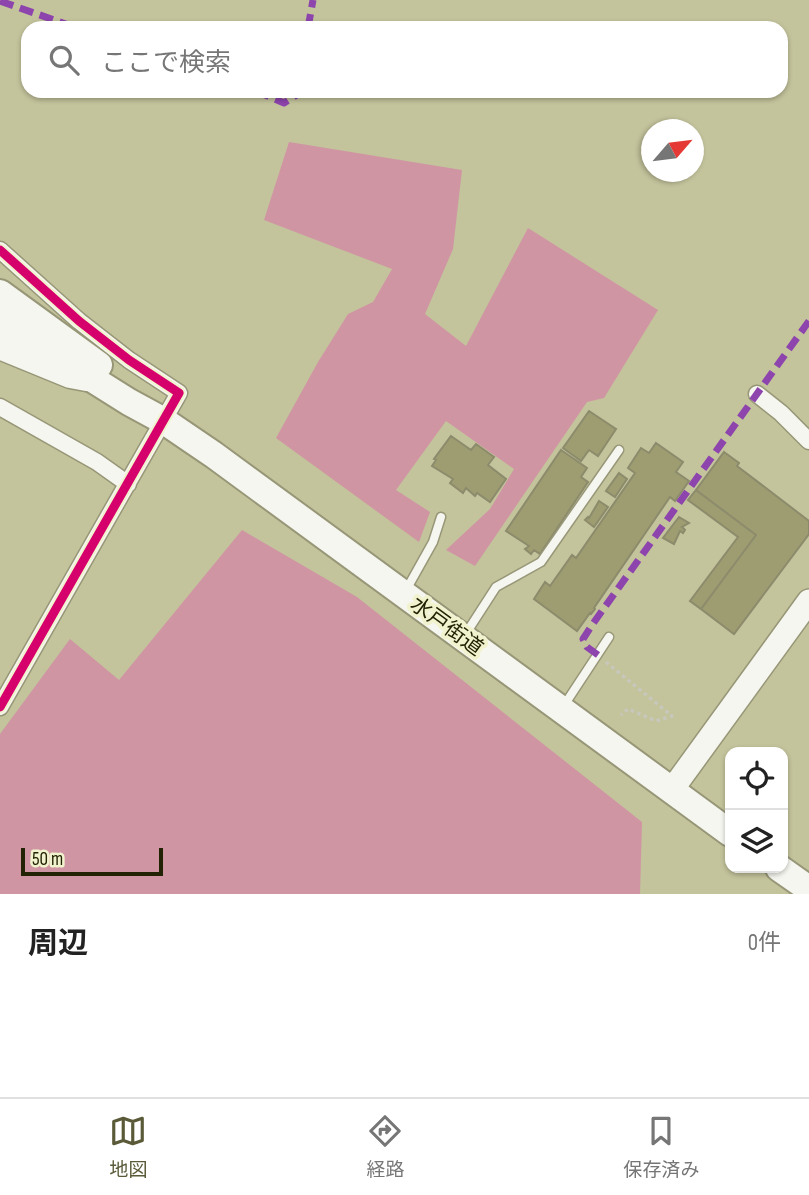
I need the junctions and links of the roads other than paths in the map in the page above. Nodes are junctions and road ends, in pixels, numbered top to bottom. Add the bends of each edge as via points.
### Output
1 (0, 250) edge
2 (0, 293) edge
3 (0, 321) edge
4 (0, 344) edge
5 (87, 376) junction
6 (757, 394) dead end
7 (0, 407) edge
8 (164, 421) junction
9 (809, 441) edge
10 (619, 450) dead end
11 (128, 484) junction
12 (440, 517) dead end
13 (404, 594) junction
14 (809, 601) edge
15 (610, 637) dead end
16 (463, 638) junction
17 (0, 707) edge
18 (561, 710) junction
19 (671, 790) junction
20 (725, 829) edge
21 (786, 873) edge
22 (809, 889) edge

1 - 8 street via 79,321 179,393
2 - 8 highway, 水戸街道 via 139,396
3 - 5 highway, 水戸街道
4 - 5 highway
5 - 8 highway, 水戸街道
6 - 9 street
7 - 11 street
8 - 11 street
8 - 13 highway, 水戸街道
10 - 16 lane via 541,562 496,587
11 - 17 street
12 - 13 lane via 433,542
13 - 16 highway, 水戸街道
14 - 19 main road
15 - 18 lane
16 - 18 highway, 水戸街道
18 - 19 highway, 水戸街道
19 - 20 highway, 水戸街道
21 - 22 highway

